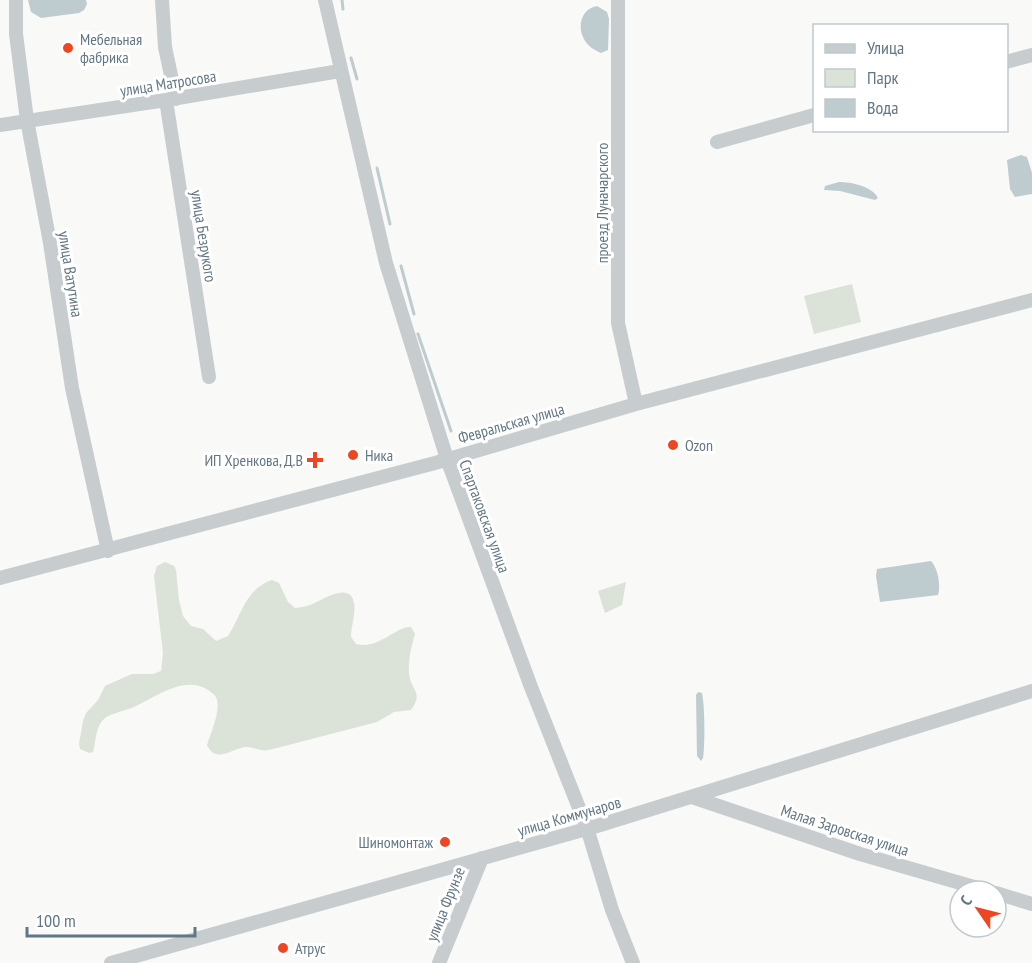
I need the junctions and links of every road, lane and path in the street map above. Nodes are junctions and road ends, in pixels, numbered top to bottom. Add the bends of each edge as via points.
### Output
1 (16, 0) edge
2 (162, 0) edge
3 (326, 0) edge
4 (618, 0) edge
5 (1032, 55) edge
6 (1008, 61) edge
7 (340, 71) junction
8 (171, 100) junction
9 (813, 115) edge
10 (27, 120) junction
11 (0, 125) edge
12 (717, 142) dead end
13 (1032, 300) edge
14 (209, 377) dead end
15 (636, 404) junction
16 (447, 459) junction
17 (108, 551) junction
18 (0, 578) edge
19 (1032, 691) edge
20 (692, 797) junction
21 (587, 828) junction
22 (482, 858) junction
23 (948, 879) edge
24 (1008, 897) edge
25 (1032, 904) edge
26 (111, 963) edge
27 (440, 963) edge
28 (633, 963) edge

1 - 10 street, улица Ватутина via 16,34
2 - 8 street
3 - 7 street, Спартаковская улица
4 - 15 street, проезд Луначарского via 618,323
5 - 6 street
7 - 8 street, улица Матросова
7 - 16 street, Спартаковская улица via 386,263
8 - 10 street, улица Матросова
8 - 14 street, улица Безрукого
9 - 12 street
10 - 11 street, улица Матросова
10 - 17 street, улица Ватутина via 72,388
13 - 15 street, Февральская улица
15 - 16 street, Февральская улица
16 - 17 street, Февральская улица
16 - 21 street, Спартаковская улица
17 - 18 street, Февральская улица
19 - 20 street, улица Коммунаров
20 - 21 street, улица Коммунаров
20 - 23 street, Малая Заровская улица
21 - 22 street, улица Коммунаров
21 - 28 street, Спартаковская улица
22 - 26 street, улица Коммунаров
22 - 27 street, улица Фрунзе
24 - 25 street

